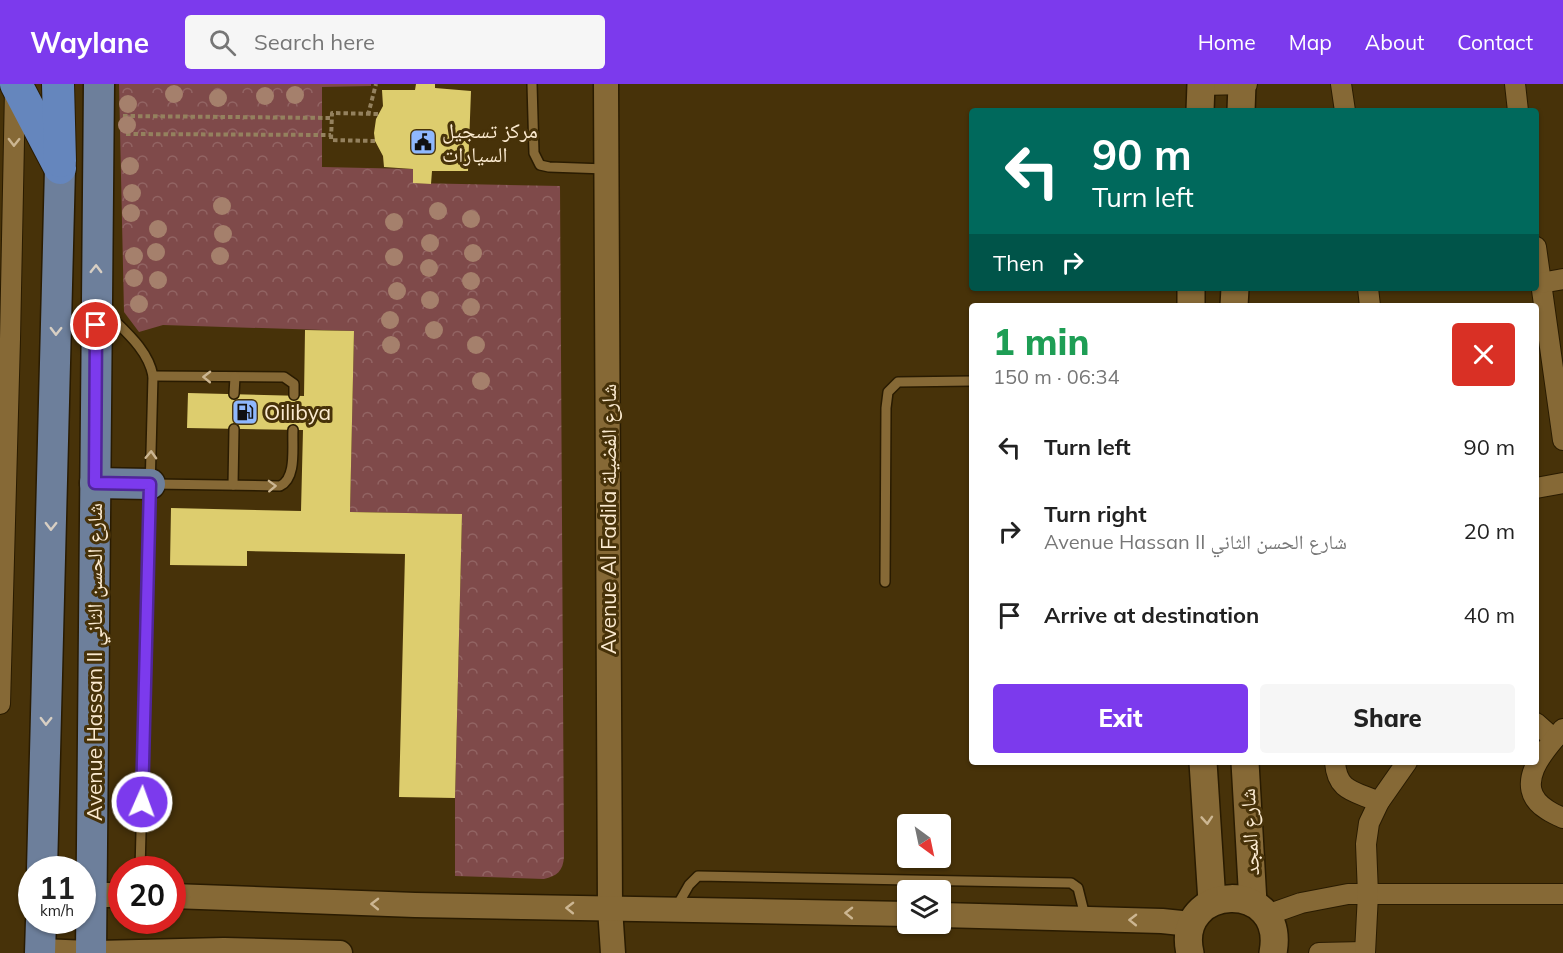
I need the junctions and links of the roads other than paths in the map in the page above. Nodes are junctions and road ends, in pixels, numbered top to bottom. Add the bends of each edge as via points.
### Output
1 (15, 84) edge
2 (58, 84) edge
3 (99, 84) edge
4 (532, 84) edge
5 (606, 84) edge
6 (1201, 84) edge
7 (1242, 84) edge
8 (1247, 84) edge
9 (1341, 84) edge
10 (1515, 84) edge
11 (1200, 108) edge
12 (1241, 108) edge
13 (1345, 108) edge
14 (1518, 108) edge
15 (60, 168) junction
16 (606, 169) junction
17 (1539, 270) edge
18 (1563, 279) edge
19 (1541, 284) junction
20 (96, 302) junction
21 (153, 376) junction
22 (235, 377) junction
23 (969, 381) edge
24 (234, 394) dead end
25 (294, 395) dead end
26 (1560, 399) edge
27 (234, 429) dead end
28 (293, 430) dead end
29 (1563, 440) edge
30 (95, 483) junction
31 (1563, 483) edge
32 (150, 484) junction
33 (233, 485) junction
34 (1539, 487) edge
35 (885, 582) dead end
36 (0, 705) edge
37 (1539, 724) edge
38 (1558, 734) edge
39 (1539, 758) edge
40 (1203, 765) edge
41 (1245, 765) edge
42 (1335, 765) edge
43 (1405, 765) edge
44 (1534, 765) edge
45 (1379, 802) junction
46 (1563, 818) edge
47 (42, 856) edge
48 (141, 856) edge
49 (1368, 894) junction
50 (1563, 894) edge
51 (99, 895) edge
52 (186, 897) edge
53 (1212, 902) junction
54 (610, 909) junction
55 (676, 909) junction
56 (1260, 909) junction
57 (897, 914) edge
58 (951, 915) edge
59 (1085, 919) junction
60 (1191, 924) junction
61 (41, 934) edge
62 (40, 952) edge
63 (263, 952) edge
64 (1365, 952) edge
65 (90, 953) edge
66 (96, 953) edge
67 (340, 953) edge
68 (613, 953) edge
69 (1190, 953) edge
70 (1273, 953) edge
71 (1320, 953) edge

1 - 15 highway
1 -> 36 street
2 - 15 highway, Avenue Hassan II شارع الحسن الثاني
20 -> 3 main road, Avenue Hassan II شارع الحسن الثاني
4 - 16 lane via 534,153 540,165
5 - 16 street, Avenue Al Fadila شارع الفضيلة
6 - 7 street
6 - 11 main road
7 - 8 street
7 - 12 main road
9 - 13 street
10 - 14 street
15 -> 47 main road, Avenue Hassan II شارع الحسن الثاني
16 - 54 street, Avenue Al Fadila شارع الفضيلة
17 - 19 street
18 - 19 street
19 - 26 street
20 - 21 lane via 147,355
20 - 30 main road, Avenue Hassan II شارع الحسن الثاني
22 -> 21 lane
32 -> 21 lane
22 - 24 lane
22 - 25 lane via 284,377 294,384
23 - 35 lane via 898,382 888,392
26 - 29 street
27 - 33 lane
33 -> 28 lane via 285,484 291,474
30 - 32 main road
30 - 51 main road, Avenue Hassan II شارع الحسن الثاني
31 - 34 street
32 - 33 lane
32 - 48 lane
37 - 38 street
38 - 39 street
40 -> 53 main road, شارع المجد
41 - 56 main road, شارع المجد
42 - 45 street via 1342,785
43 - 45 street
44 - 46 street via 1535,797 1544,808
45 - 49 street via 1369,823 1366,844
49 - 50 street
49 - 56 street via 1324,897
49 - 64 street
51 - 65 main road, Avenue Hassan II شارع الحسن الثاني
54 -> 52 street
53 - 56 main road via 1240,898
53 - 60 main road
54 - 55 street
54 - 68 street, Avenue Al Fadila شارع الفضيلة
57 -> 55 street
55 - 59 lane via 698,876 1071,883 1078,888
56 - 70 main road, شارع المجد via 1274,927
58 - 59 street
60 -> 59 street
60 - 69 main road
61 - 62 main road
62 - 65 street
63 - 66 street
63 - 67 street
64 - 71 street

